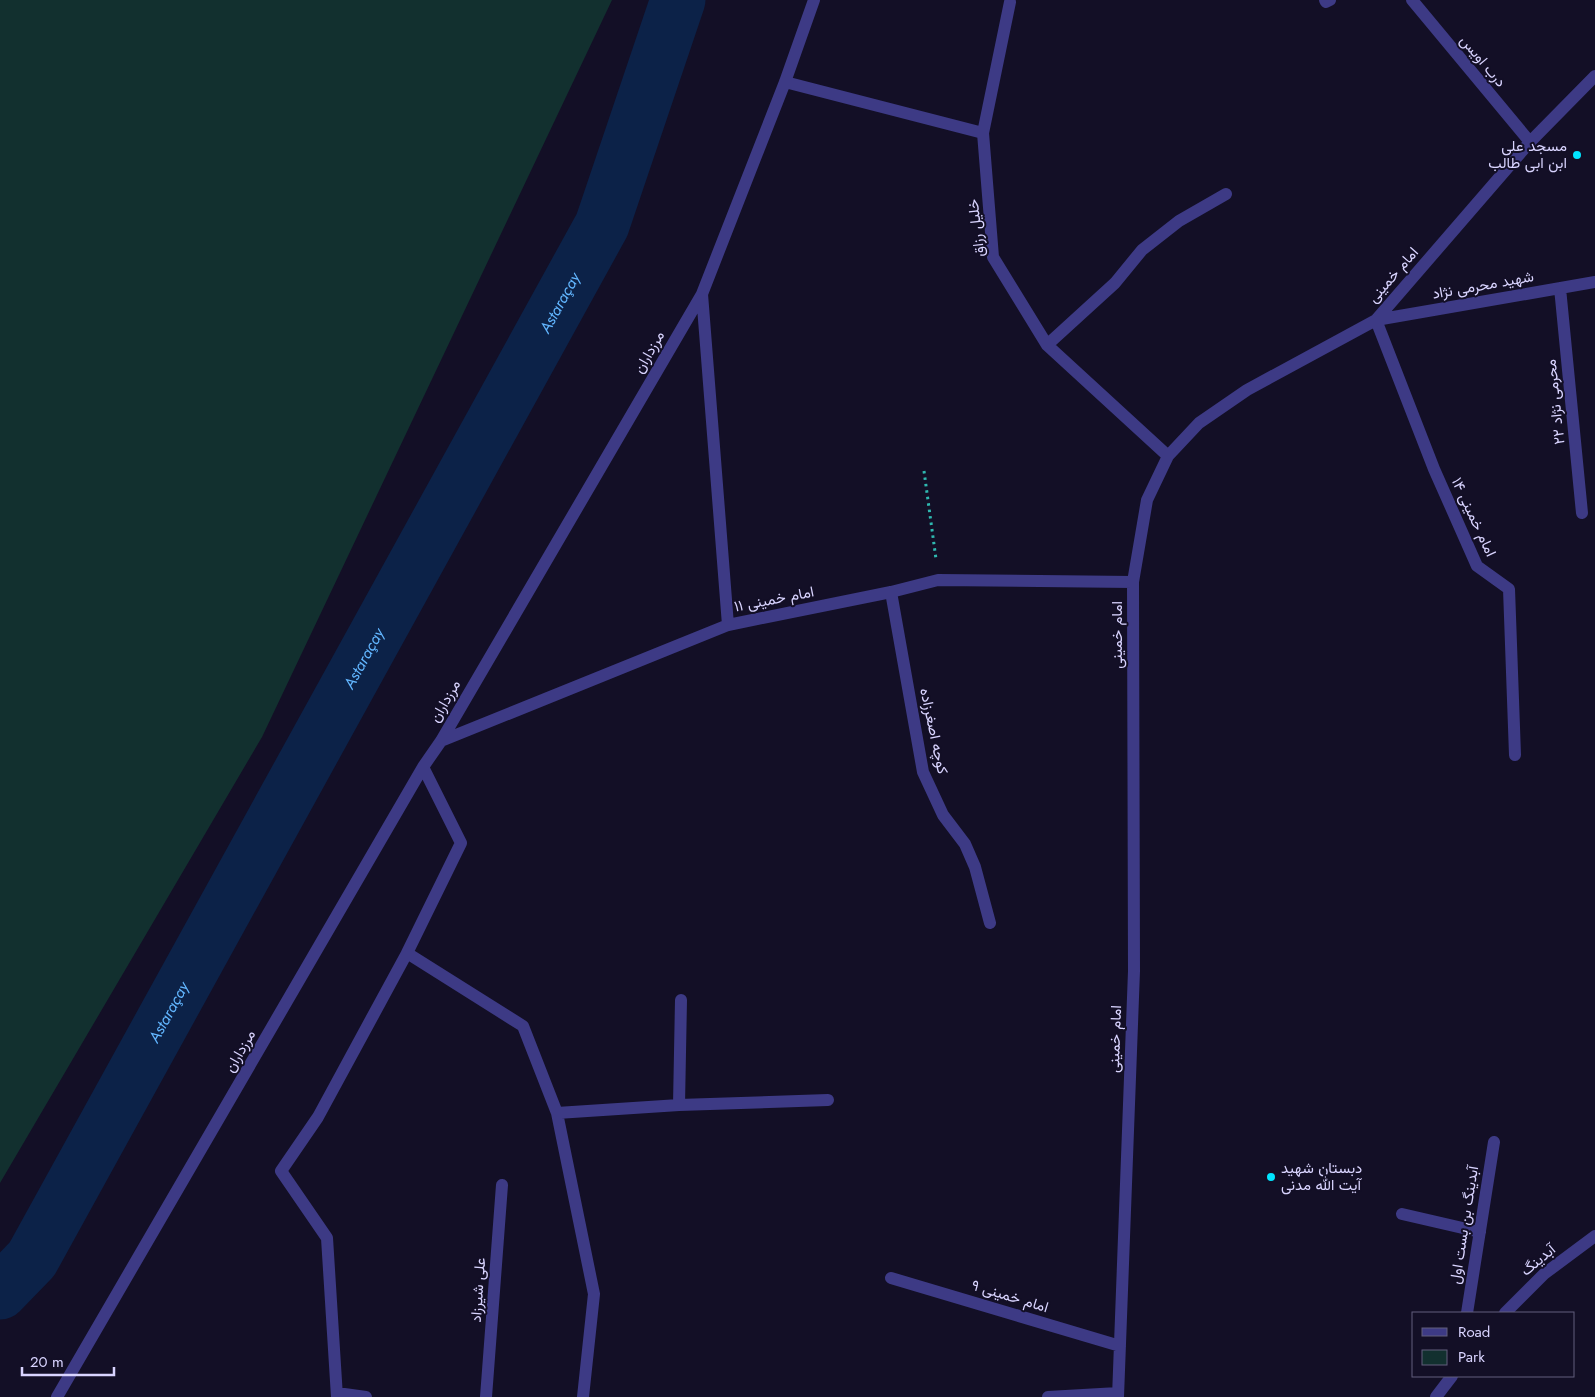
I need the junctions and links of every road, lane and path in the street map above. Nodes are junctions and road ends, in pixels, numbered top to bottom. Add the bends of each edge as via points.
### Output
1 (814, 0) edge
2 (1325, 0) edge
3 (1330, 0) edge
4 (1412, 0) edge
5 (1010, 2) dead end
6 (1595, 76) edge
7 (785, 82) junction
8 (983, 133) junction
9 (1530, 142) junction
10 (1226, 194) dead end
11 (1595, 282) edge
12 (1560, 288) junction
13 (702, 294) junction
14 (1376, 320) junction
15 (1047, 345) junction
16 (1168, 456) junction
17 (924, 471) dead end
18 (1582, 513) dead end
19 (938, 580) junction
20 (1133, 582) junction
21 (891, 592) junction
22 (728, 625) junction
23 (440, 741) junction
24 (1515, 755) dead end
25 (423, 767) junction
26 (990, 923) dead end
27 (407, 953) junction
28 (681, 1000) dead end
29 (828, 1100) dead end
30 (679, 1105) junction
31 (557, 1114) junction
32 (1494, 1142) dead end
33 (502, 1185) dead end
34 (1402, 1214) dead end
35 (1480, 1232) junction
36 (1595, 1236) edge
37 (890, 1278) dead end
38 (1467, 1312) edge
39 (1507, 1312) edge
40 (1120, 1346) junction
41 (1451, 1377) edge
42 (337, 1395) edge
43 (1118, 1395) edge
44 (58, 1397) edge
45 (366, 1397) edge
46 (486, 1397) edge
47 (583, 1397) edge
48 (1048, 1397) edge
49 (1436, 1397) edge

1 - 7 street, مرزداران
2 - 3 street
4 - 9 street, درب اویس
5 - 8 street, خلیل رزاق
6 - 9 street, امام خمینی
7 - 8 street
7 - 13 street, مرزداران
8 - 15 street, خلیل رزاق via 993,257
9 - 14 street, امام خمینی
10 - 15 street via 1179,221 1142,250 1114,283
11 - 12 street, شهید محرمی نژاد
12 - 14 street, شهید محرمی نژاد
12 - 18 street, محرمی نژاد ۲۲
13 - 22 street
13 - 23 street, مرزداران
14 - 16 street, امام خمینی via 1247,390 1199,423
14 - 24 street, امام خمینی ۱۴ via 1434,469 1477,566 1509,589
15 - 16 street, خلیل رزاق
16 - 20 street, امام خمینی via 1147,500
17 - 19 path
19 - 20 street, امام خمینی ۱۱
19 - 21 street, امام خمینی ۱۱
20 - 40 street, امام خمینی via 1134,971
21 - 22 street, امام خمینی ۱۱
21 - 26 street, کوچه اصغرزاده via 922,772 944,814 965,844 975,867
22 - 23 street, امام خمینی ۱۱
23 - 25 street, مرزداران
25 - 27 street via 461,843
25 - 44 street, مرزداران
27 - 31 street via 523,1026
27 - 42 street via 318,1117 281,1171 327,1238
28 - 30 street
29 - 30 street
30 - 31 street
31 - 47 street via 594,1294
32 - 35 street, آبدینگ بن بست اول
33 - 46 street, علی شیرزاد
34 - 35 street
35 - 38 street, آبدینگ بن بست اول
36 - 39 street, آبدینگ via 1544,1274
37 - 40 street, امام خمینی ۹
40 - 43 street, امام خمینی
41 - 49 street
42 - 45 street
43 - 48 street

